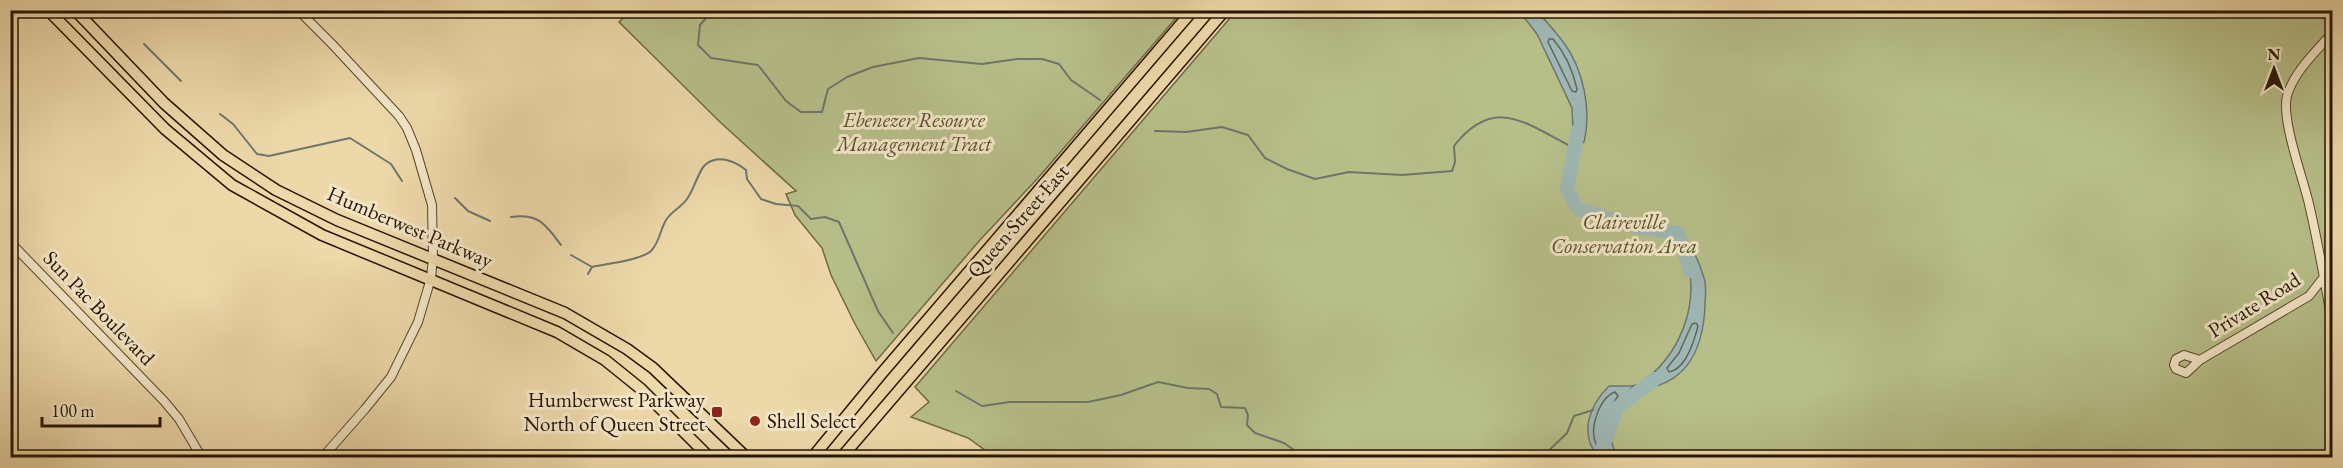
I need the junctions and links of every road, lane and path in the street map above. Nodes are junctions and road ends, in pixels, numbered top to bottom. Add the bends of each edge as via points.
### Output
1 (48, 10) edge
2 (75, 10) edge
3 (298, 10) edge
4 (1193, 10) edge
5 (1225, 10) edge
6 (2332, 33) edge
7 (10, 243) edge
8 (433, 258) junction
9 (2324, 277) junction
10 (430, 278) junction
11 (2332, 322) edge
12 (2200, 360) dead end
13 (202, 458) edge
14 (322, 458) edge
15 (710, 458) edge
16 (747, 458) edge
17 (812, 458) edge
18 (841, 458) edge

1 - 10 main road, Humberwest Parkway via 165,129 232,185 322,235
2 - 8 main road, Humberwest Parkway via 164,103 223,155 276,190
3 - 8 street via 407,128 432,205
4 - 17 main road, Queen Street East
5 - 18 main road, Queen Street East
6 - 9 street, Private Road via 2292,83 2286,114
7 - 13 street, Sun Pac Boulevard via 164,401
8 - 10 street
8 - 16 main road, Humberwest Parkway via 565,313 627,350 653,368
9 - 11 street, Private Road
9 - 12 street, Private Road via 2309,296
10 - 14 street via 418,322 390,377
10 - 15 main road, Humberwest Parkway via 557,332 604,360 641,389

